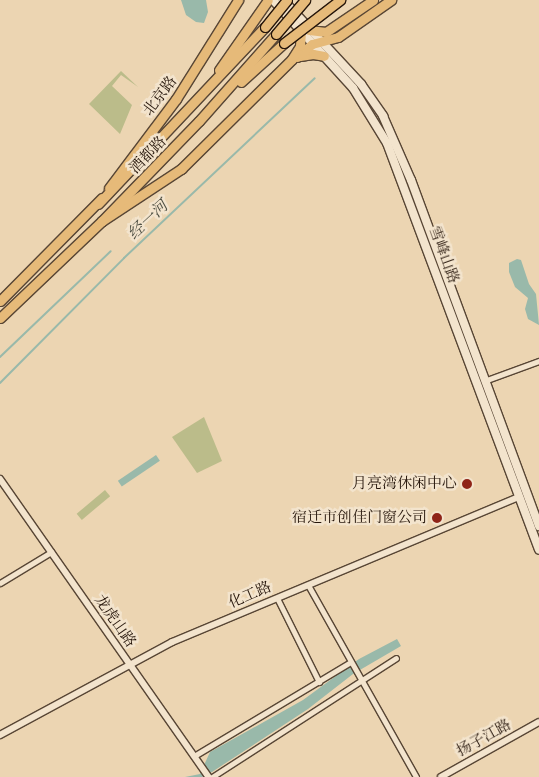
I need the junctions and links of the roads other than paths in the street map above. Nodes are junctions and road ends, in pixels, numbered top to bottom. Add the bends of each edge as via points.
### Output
1 (238, 0) edge
2 (268, 0) edge
3 (273, 0) edge
4 (285, 0) edge
5 (305, 0) edge
6 (340, 0) edge
7 (373, 0) edge
8 (391, 0) edge
9 (397, 0) edge
10 (374, 13) junction
11 (305, 31) junction
12 (322, 43) junction
13 (312, 44) junction
14 (328, 54) junction
15 (285, 67) junction
16 (195, 102) junction
17 (199, 121) junction
18 (98, 204) junction
19 (102, 221) junction
20 (0, 301) edge
21 (0, 318) edge
22 (539, 361) edge
23 (484, 381) junction
24 (0, 479) edge
25 (519, 496) junction
26 (539, 526) edge
27 (539, 548) edge
28 (51, 552) junction
29 (0, 583) edge
30 (308, 585) junction
31 (277, 598) junction
32 (396, 658) dead end
33 (129, 663) junction
34 (349, 663) junction
35 (359, 679) junction
36 (319, 682) junction
37 (539, 722) edge
38 (0, 735) edge
39 (194, 756) junction
40 (210, 777) edge
41 (416, 777) edge
42 (441, 777) edge

1 - 18 main road, 北京路 via 176,99
2 - 16 main road
3 - 11 main road, 雪峰山路
4 - 11 main road
4 - 16 main road, 酒都路, bridge via 266,27
5 - 17 main road, 酒都路, bridge
6 - 17 main road, bridge via 284,43
7 - 11 main road via 326,32
8 - 10 main road
9 - 10 main road
10 - 12 main road via 338,37
11 - 12 main road
11 - 13 main road, 雪峰山路
11 - 15 main road via 297,52
12 - 13 main road
12 - 14 main road
13 - 14 main road, 雪峰山路
13 - 15 main road
14 - 15 main road via 302,54
14 - 23 main road, 雪峰山路 via 370,96 387,123
14 - 25 main road, 雪峰山路 via 366,105 387,143
15 - 19 main road via 181,169
16 - 18 main road, 酒都路
17 - 19 main road, 酒都路
18 - 20 main road, 酒都路
19 - 21 main road, 酒都路
22 - 23 street
23 - 26 main road, 雪峰山路
24 - 28 street, 龙虎山路
25 - 27 main road, 雪峰山路
25 - 30 street, 化工路
28 - 29 street
28 - 33 street, 龙虎山路
30 - 31 street, 化工路
30 - 34 street
31 - 33 street, 化工路
31 - 36 street
32 - 35 street
33 - 38 street, 化工路
33 - 39 street, 龙虎山路
34 - 35 street
34 - 36 street
35 - 40 street via 311,714
35 - 41 street
36 - 39 street
37 - 42 street, 扬子江路
39 - 40 street, 龙虎山路

